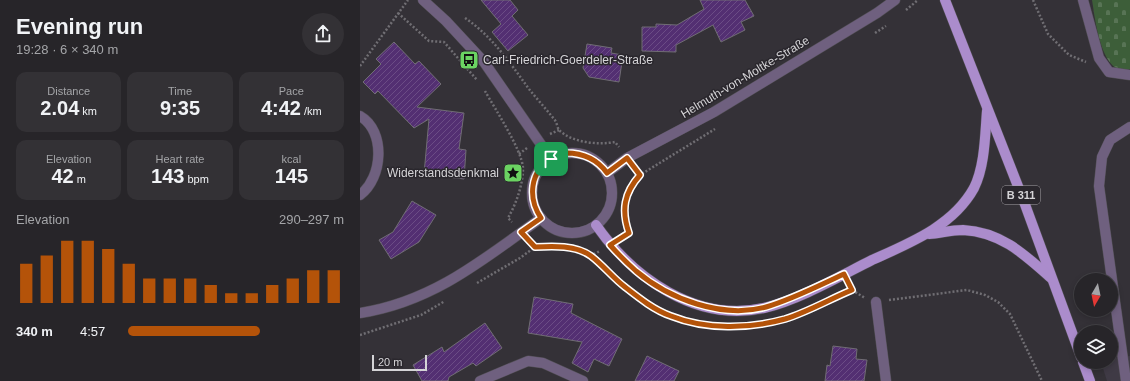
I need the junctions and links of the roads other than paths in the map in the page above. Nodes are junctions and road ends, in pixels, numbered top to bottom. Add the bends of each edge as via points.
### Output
1 (423, 0) edge
2 (895, 0) edge
3 (945, 0) edge
4 (1083, 0) edge
5 (1130, 75) edge
6 (987, 111) junction
7 (360, 116) edge
8 (1130, 128) edge
9 (551, 159) junction
10 (607, 173) junction
11 (360, 195) edge
12 (541, 218) junction
13 (596, 225) junction
14 (928, 234) junction
15 (1052, 280) junction
16 (876, 302) road end
17 (360, 313) edge
18 (1074, 338) edge
19 (1126, 351) edge
20 (1086, 369) edge
21 (480, 381) edge
22 (583, 381) edge
23 (886, 381) edge
24 (1090, 381) edge
25 (1126, 381) edge

1 - 9 street via 484,62
2 - 10 street, Helmuth-von-Moltke-Straße via 714,112 627,158
3 - 6 main road, B 311
4 - 5 street via 1099,58 1109,72
6 - 14 main road via 984,154 974,187 954,213
6 - 15 main road, B 311 via 1023,199
7 - 11 street via 367,120 374,132 379,150 373,179
8 - 19 street via 1110,140 1102,157 1099,186
9 - 10 street via 566,153 582,154 597,162
9 - 12 street via 537,173 532,189 533,204
10 - 13 street via 612,196 604,217
12 - 13 street via 548,225 567,232 587,230
12 - 17 street via 438,288 401,304
13 - 14 main road via 610,245 636,271 670,294 702,305 734,311 764,308 794,298
14 - 15 main road via 963,230 990,234 1020,250
15 - 18 main road, B 311
16 - 23 street
19 - 25 street
20 - 24 main road
21 - 22 street via 528,361 543,363

